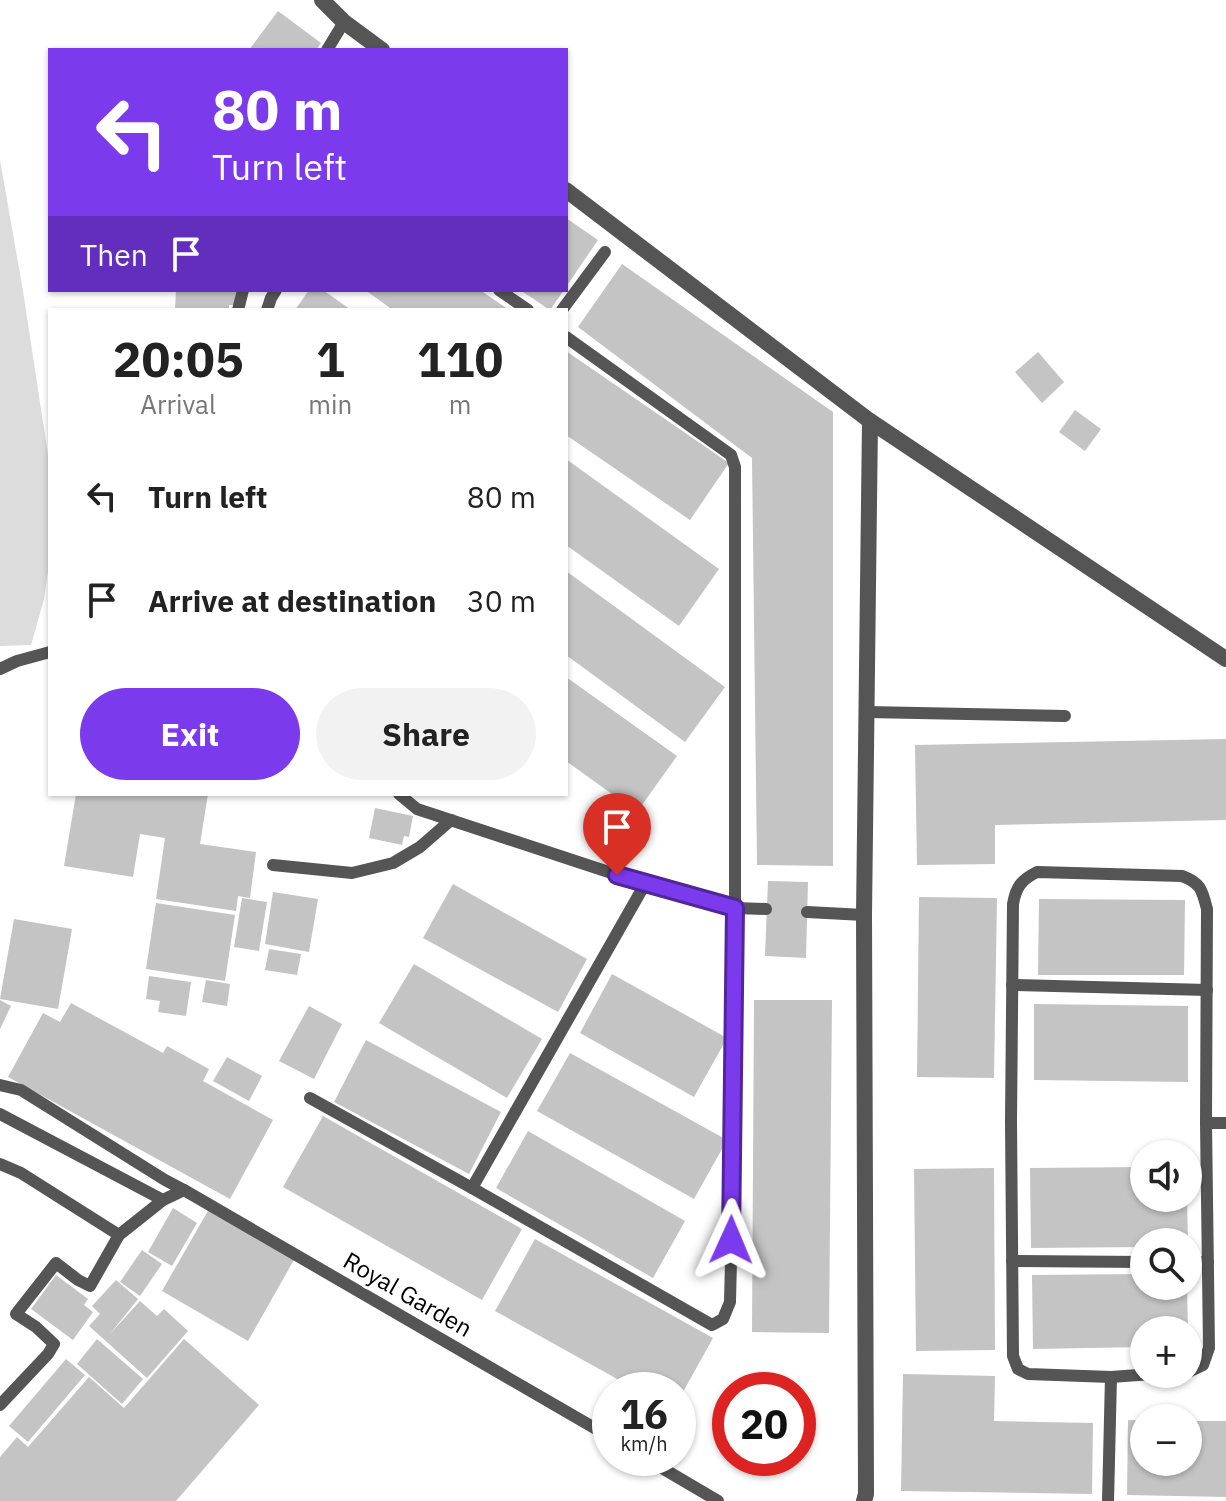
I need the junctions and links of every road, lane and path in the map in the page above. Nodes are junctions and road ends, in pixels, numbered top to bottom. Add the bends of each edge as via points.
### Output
1 (322, 0) edge
2 (344, 22) junction
3 (328, 48) edge
4 (379, 48) edge
5 (568, 192) edge
6 (605, 252) dead end
7 (502, 292) edge
8 (525, 308) edge
9 (563, 308) edge
10 (568, 338) edge
11 (870, 421) junction
12 (48, 653) edge
13 (1226, 659) edge
14 (0, 669) edge
15 (867, 712) junction
16 (1065, 716) dead end
17 (401, 796) edge
18 (451, 820) junction
19 (273, 865) dead end
20 (645, 884) junction
21 (735, 908) junction
22 (766, 909) dead end
23 (807, 912) dead end
24 (864, 915) junction
25 (1012, 985) junction
26 (1207, 990) junction
27 (0, 1085) edge
28 (310, 1098) dead end
29 (0, 1114) edge
30 (1206, 1123) junction
31 (1226, 1123) edge
32 (0, 1164) edge
33 (472, 1188) junction
34 (184, 1190) junction
35 (163, 1200) junction
36 (119, 1235) junction
37 (1012, 1261) junction
38 (1130, 1262) edge
39 (1202, 1262) edge
40 (1208, 1262) junction
41 (1202, 1365) edge
42 (1130, 1376) edge
43 (1111, 1377) junction
44 (0, 1405) edge
45 (592, 1427) edge
46 (676, 1476) edge
47 (718, 1501) edge
48 (864, 1501) edge
49 (1108, 1501) edge

1 - 2 street
2 - 3 lane
2 - 4 street
5 - 11 street
6 - 9 lane
7 - 8 lane
10 - 21 lane via 731,455 735,467
11 - 13 street
11 - 15 street
12 - 14 lane
15 - 16 lane
15 - 24 street
17 - 18 lane via 417,809
18 - 19 lane via 393,863 352,873
18 - 20 lane
20 - 21 lane
20 - 33 lane
21 - 22 lane
21 - 33 lane via 730,1302 723,1319 712,1325
23 - 24 lane
24 - 48 street
25 - 26 lane
25 - 26 lane via 1016,889 1037,872 1195,880 1207,909
25 - 37 lane
26 - 30 lane
27 - 34 lane, Royal Garden via 21,1090
28 - 33 lane
29 - 35 lane
30 - 31 lane
30 - 40 lane
32 - 36 lane
34 - 35 lane
34 - 45 lane, Royal Garden
35 - 36 lane
36 - 44 lane via 90,1286 56,1263 16,1314 54,1344
37 - 38 lane
37 - 43 lane via 1013,1356 1018,1369 1028,1374
39 - 40 lane
40 - 41 lane via 1209,1348
42 - 43 lane
43 - 49 lane
46 - 47 lane

